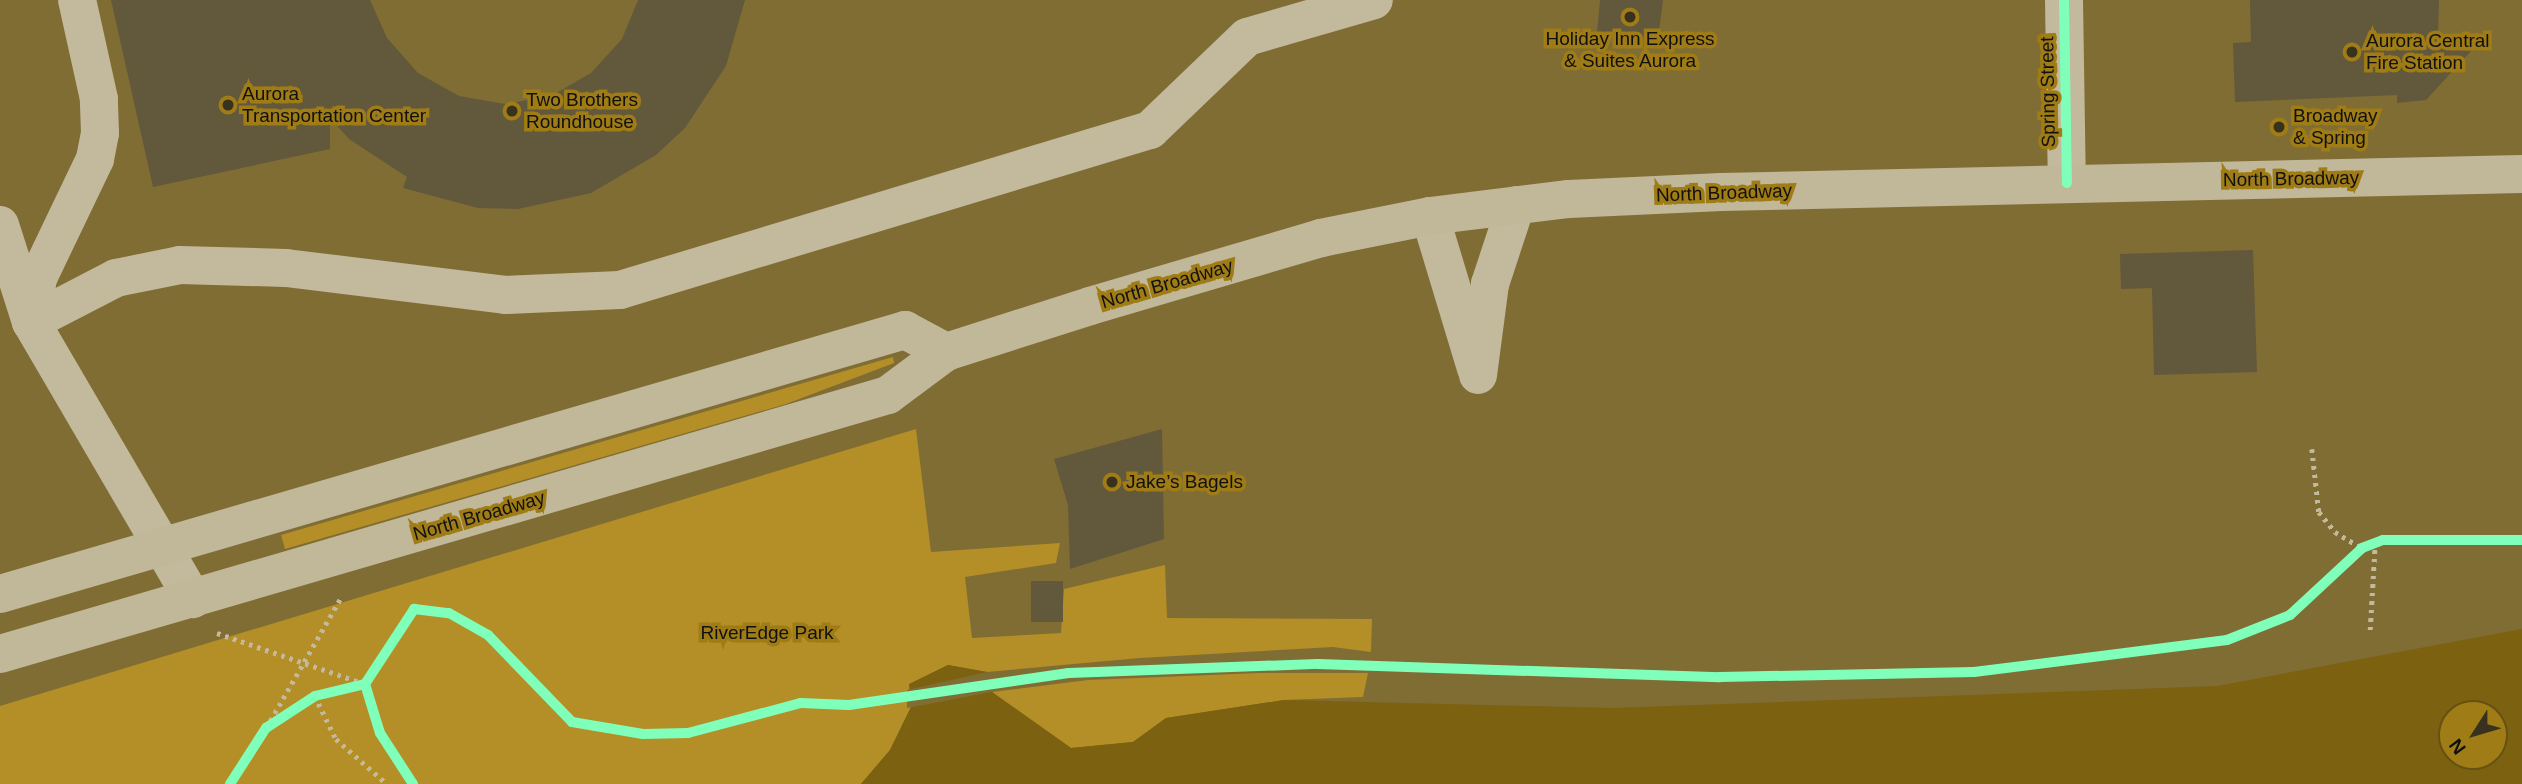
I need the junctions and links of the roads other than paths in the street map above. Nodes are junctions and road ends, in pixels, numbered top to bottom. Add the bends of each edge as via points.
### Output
1 (77, 0) edge
2 (1374, 0) edge
3 (2064, 0) edge
4 (2522, 174) edge
5 (2067, 183) junction
6 (1516, 205) junction
7 (1430, 216) junction
8 (0, 225) edge
9 (32, 322) junction
10 (946, 352) junction
11 (160, 547) junction
12 (0, 594) edge
13 (201, 614) junction
14 (0, 654) edge

1 - 9 street via 99,99 100,133 95,159 38,278
2 - 9 street via 1247,37 1150,130 620,290 505,295 286,268 180,265 116,278
3 - 5 street, Spring Street
4 - 5 main road, North Broadway
5 - 6 main road, North Broadway
6 - 7 main road, North Broadway
6 - 7 street via 1490,284 1478,375
7 - 10 main road, North Broadway via 1321,239
8 - 9 street
9 - 11 street
10 - 11 main road via 905,330
10 - 13 main road, North Broadway via 888,395
11 - 12 main road
11 - 13 street
13 - 14 main road, North Broadway

